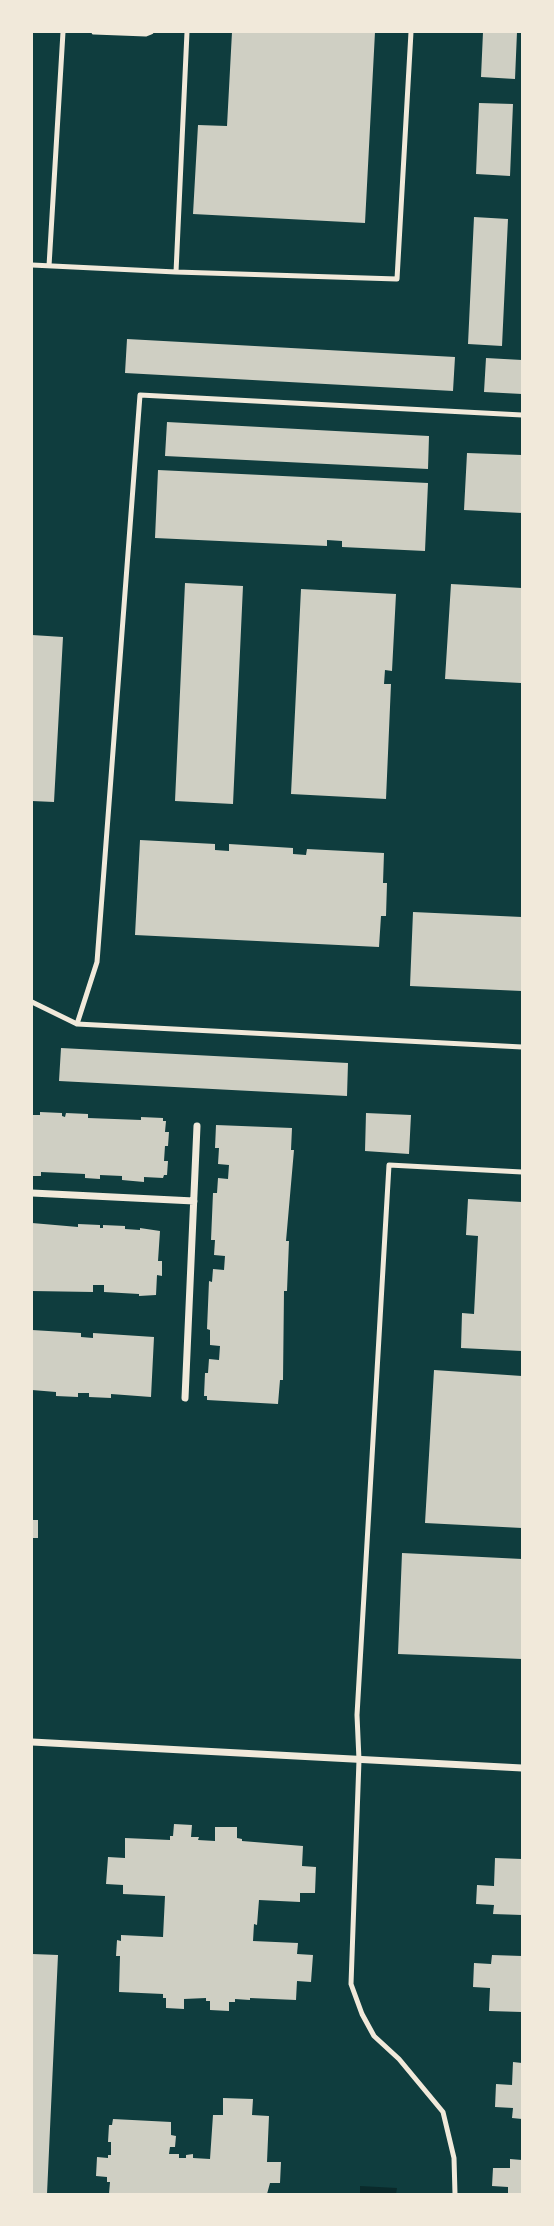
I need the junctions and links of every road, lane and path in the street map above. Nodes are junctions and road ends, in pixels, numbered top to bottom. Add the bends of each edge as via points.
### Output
1 (63, 32) edge
2 (93, 32) edge
3 (151, 32) edge
4 (187, 32) edge
5 (411, 32) edge
6 (32, 265) edge
7 (49, 266) junction
8 (176, 272) junction
9 (523, 415) edge
10 (32, 1002) edge
11 (77, 1024) junction
12 (523, 1047) edge
13 (197, 1126) dead end
14 (523, 1172) edge
15 (32, 1193) edge
16 (194, 1201) junction
17 (185, 1398) dead end
18 (32, 1742) edge
19 (359, 1760) junction
20 (523, 1768) edge
21 (455, 2194) edge

1 - 7 lane
2 - 3 lane
4 - 8 lane
5 - 8 lane via 397,279
6 - 7 lane
7 - 8 lane
9 - 11 lane via 140,395 97,962
10 - 11 lane
11 - 12 lane
13 - 16 street
14 - 19 lane via 389,1165
15 - 16 street
16 - 17 street
18 - 19 street
19 - 20 street
19 - 21 lane via 351,1984 374,2036 443,2112 454,2158

